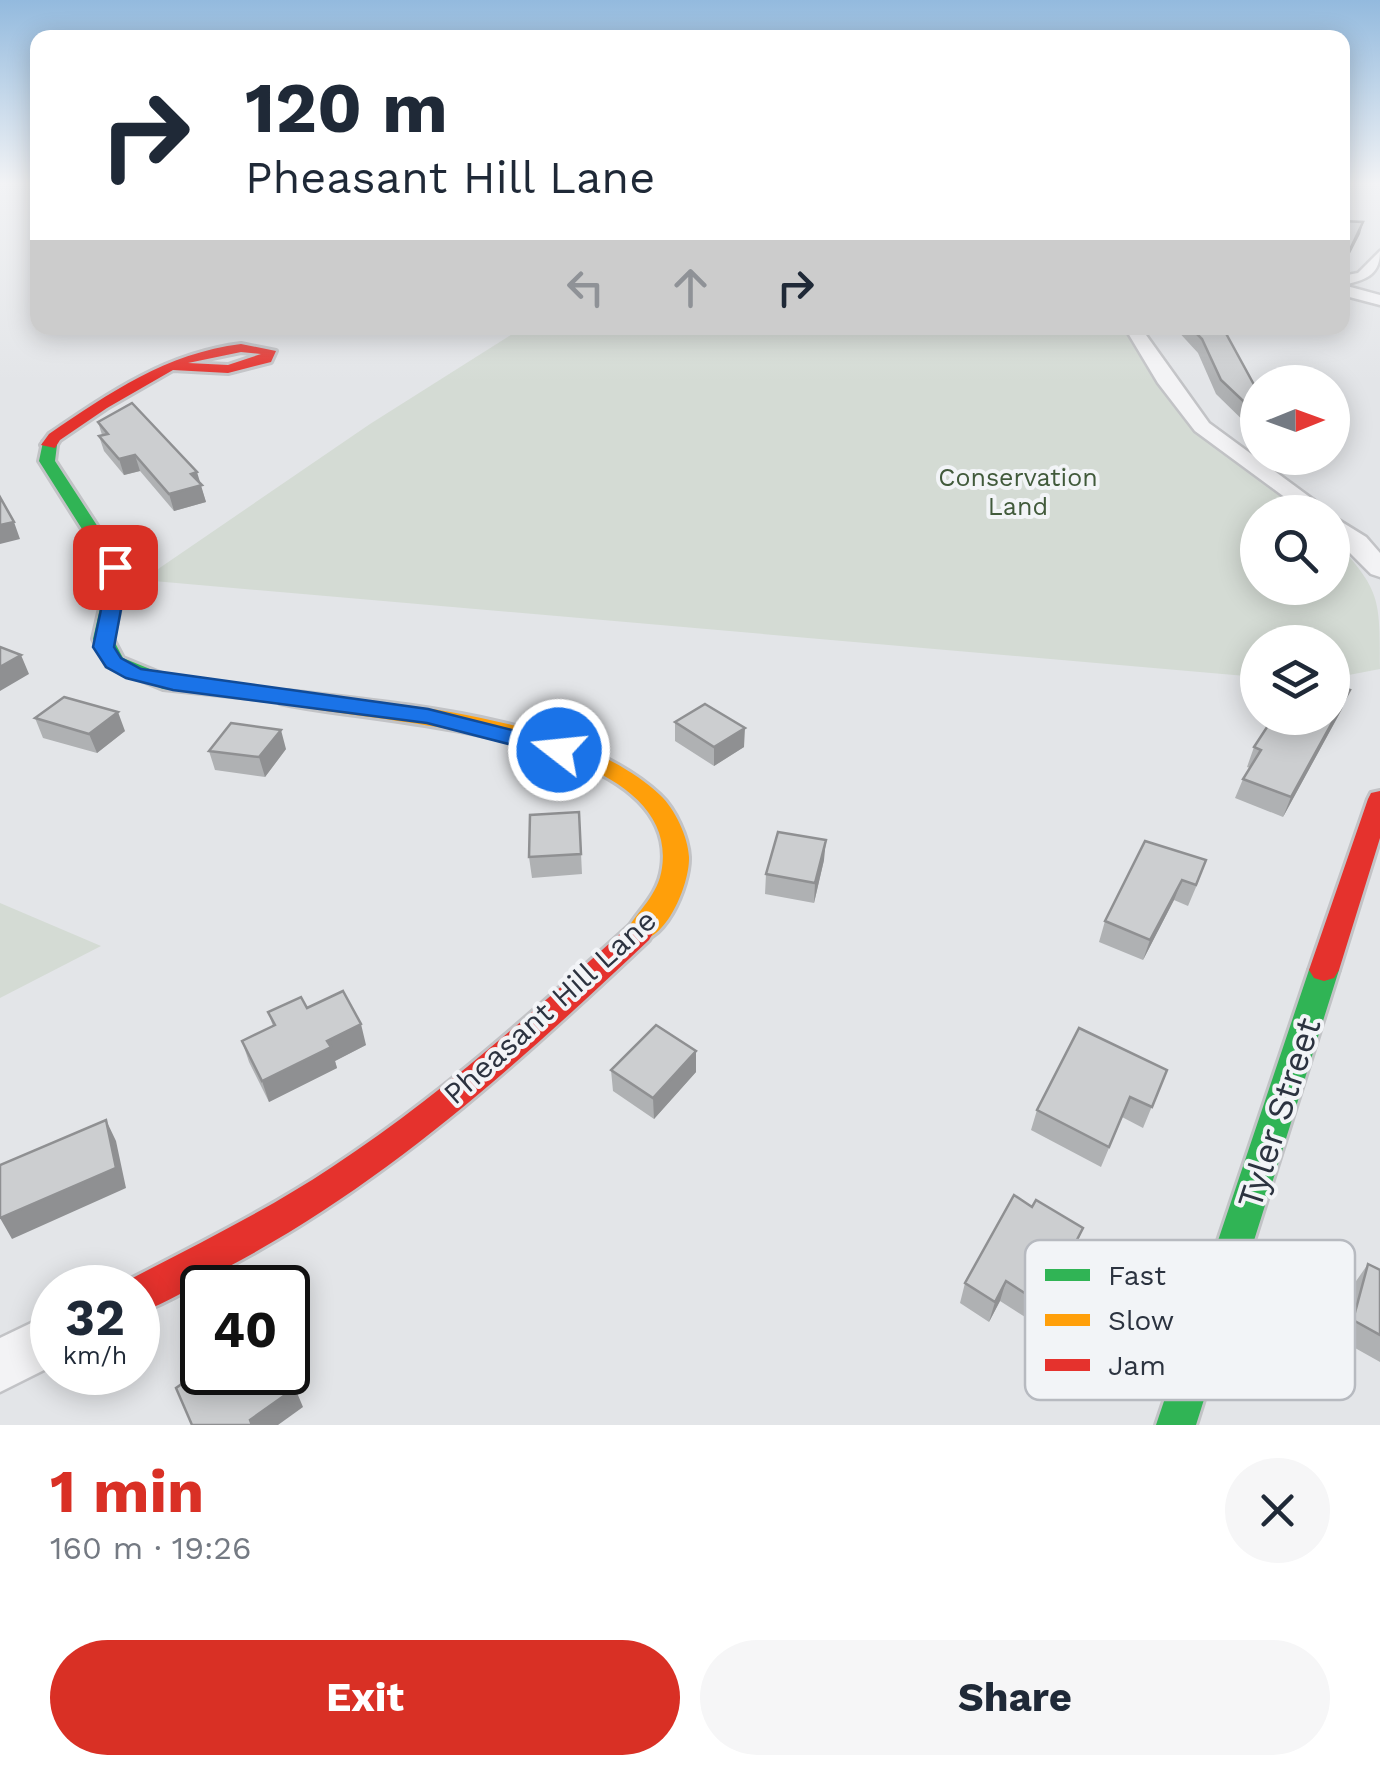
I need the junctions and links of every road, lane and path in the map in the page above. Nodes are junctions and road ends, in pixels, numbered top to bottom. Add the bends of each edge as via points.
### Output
1 (1380, 255) edge
2 (1350, 280) edge
3 (1350, 292) edge
4 (1380, 300) edge
5 (1138, 335) edge
6 (178, 367) dead end
7 (1296, 495) edge
8 (1350, 537) edge
9 (1380, 569) edge
10 (1380, 800) edge
11 (1236, 1240) edge
12 (160, 1283) edge
13 (30, 1350) edge
14 (0, 1366) edge
15 (1184, 1400) edge
16 (1176, 1425) edge

1 - 2 street via 1364,276
3 - 4 street
5 - 7 street via 1202,427
6 - 12 street, Pheasant Hill Lane via 67,428 46,451 115,567 103,639 114,662 159,681 428,716 559,750 609,771 656,803 672,827 676,866 659,911 641,931 468,1088 299,1208
8 - 9 street
10 - 11 street, Tyler Street
13 - 14 street
15 - 16 street, Tyler Street

